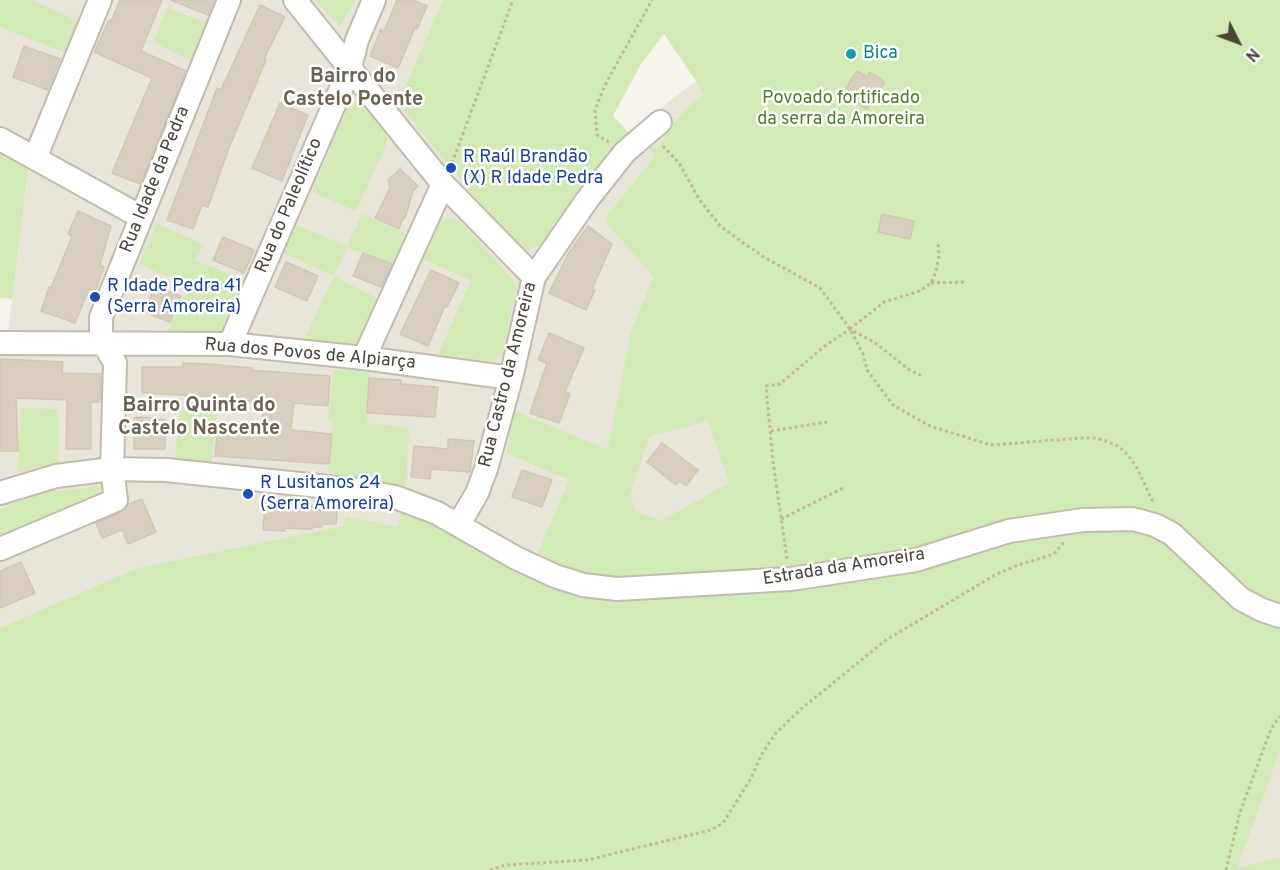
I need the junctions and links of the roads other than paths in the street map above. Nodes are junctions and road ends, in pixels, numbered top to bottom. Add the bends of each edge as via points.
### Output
1 (100, 0) edge
2 (229, 0) edge
3 (295, 0) edge
4 (374, 0) edge
5 (350, 68) junction
6 (660, 133) road end
7 (0, 139) edge
8 (35, 158) junction
9 (443, 184) junction
10 (141, 217) junction
11 (534, 277) junction
12 (0, 343) edge
13 (104, 344) junction
14 (230, 344) junction
15 (364, 358) junction
16 (511, 378) junction
17 (112, 469) junction
18 (0, 493) edge
19 (459, 524) junction
20 (0, 549) edge
21 (1280, 616) edge

1 - 8 street
2 - 10 street, Rua Idade da Pedra
3 - 5 street
4 - 5 street, Rua do Paleolítico
5 - 9 street
5 - 14 street, Rua do Paleolítico
6 - 11 street, Rua Castro da Amoreira via 625,153
7 - 8 street
8 - 10 street
9 - 11 street
9 - 15 street
10 - 13 street, Rua Idade da Pedra via 101,317
11 - 16 street, Rua Castro da Amoreira
12 - 13 street, Rua dos Povos de Alpiarça
13 - 14 street, Rua dos Povos de Alpiarça
13 - 17 street, Rua Idade da Pedra via 115,363
14 - 15 street, Rua dos Povos de Alpiarça
15 - 16 street, Rua dos Povos de Alpiarça
16 - 19 street, Rua Castro da Amoreira via 482,483
17 - 18 street, Estrada da Amoreira via 56,477
17 - 19 street, Estrada da Amoreira via 166,470 357,490 395,497
17 - 20 street, Rua Idade da Pedra via 116,500
19 - 21 street, Estrada da Amoreira via 538,569 572,582 617,589 791,579 916,560 1009,531 1125,519 1162,528 1241,599

